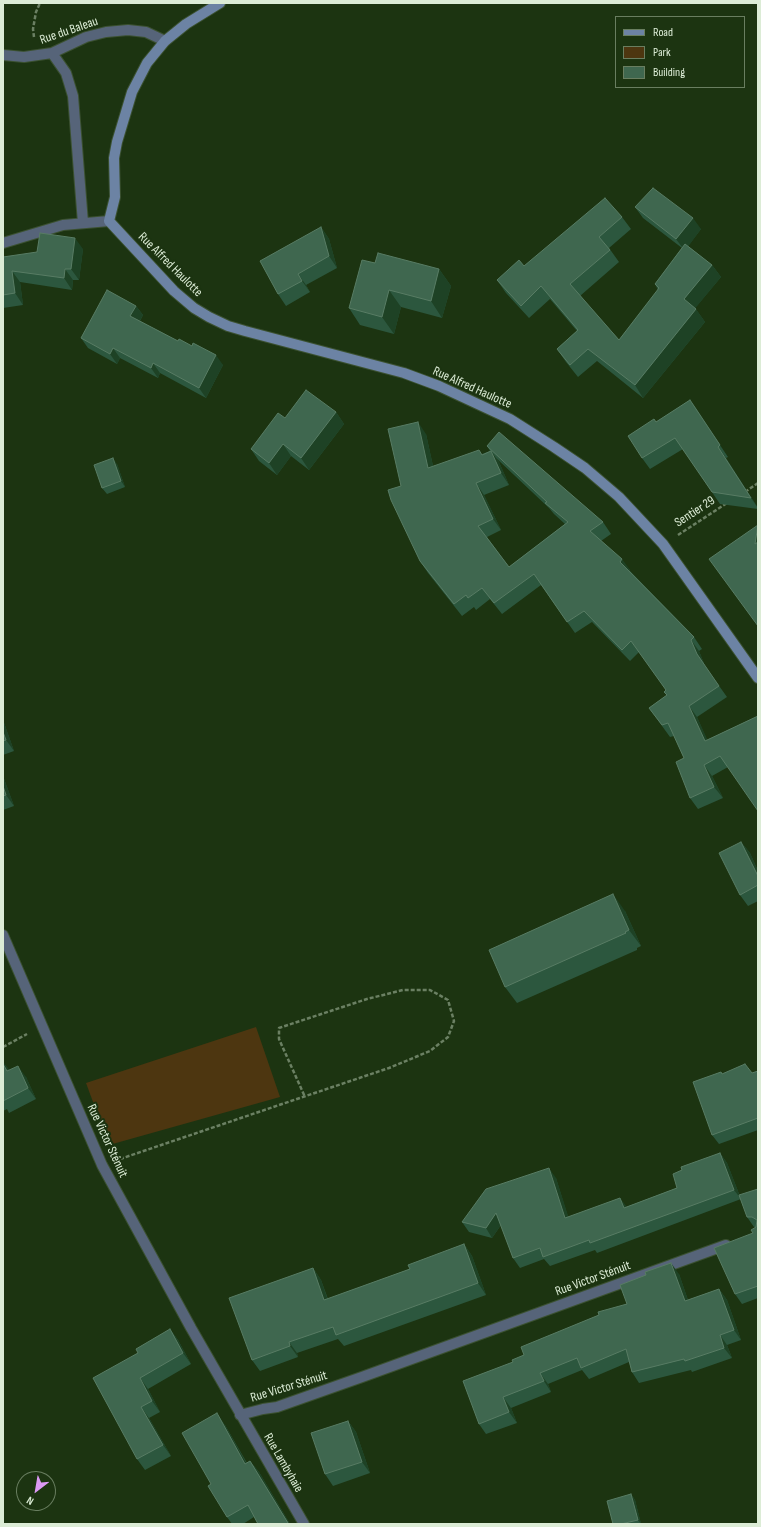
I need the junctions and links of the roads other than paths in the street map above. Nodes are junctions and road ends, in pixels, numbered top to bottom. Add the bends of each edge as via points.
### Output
1 (220, 3) edge
2 (166, 41) junction
3 (52, 53) junction
4 (3, 55) edge
5 (109, 221) junction
6 (83, 223) junction
7 (3, 243) edge
8 (758, 678) edge
9 (3, 935) edge
10 (736, 1241) edge
11 (240, 1415) junction
12 (304, 1524) edge

1 - 2 street via 186,24
2 - 3 street, Rue du Baleau via 146,32 106,32 86,37
2 - 5 street via 147,63 135,86 120,128 114,158 115,197
3 - 4 street, Rue du Baleau via 24,58
3 - 6 street via 66,73 73,96
5 - 6 street
5 - 8 street, Rue Alfred Haulotte via 174,291 209,317 228,326 404,373 439,386 510,419 554,447 601,481 663,544
6 - 7 street via 64,224
9 - 11 street, Rue Victor Sténuit via 102,1165
10 - 11 street, Rue Victor Sténuit via 277,1407
11 - 12 street, Rue Lambyhaie

